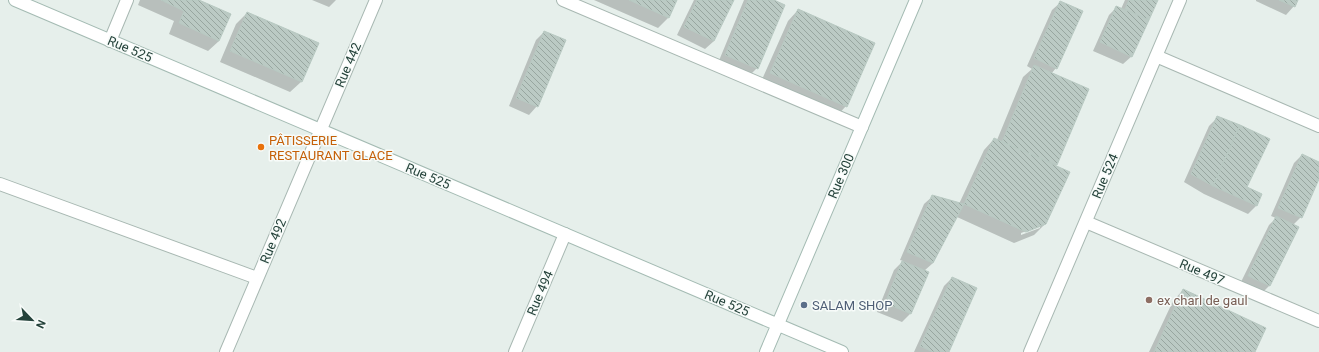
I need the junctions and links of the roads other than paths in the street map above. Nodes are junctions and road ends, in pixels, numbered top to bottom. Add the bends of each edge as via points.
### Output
1 (15, 0) edge
2 (127, 0) edge
3 (376, 0) edge
4 (563, 0) edge
5 (916, 0) edge
6 (1180, 0) edge
7 (110, 41) junction
8 (1156, 56) junction
9 (1319, 126) edge
10 (862, 127) junction
11 (320, 130) junction
12 (0, 184) edge
13 (1086, 222) junction
14 (565, 234) junction
15 (257, 278) junction
16 (1319, 321) edge
17 (778, 324) junction
18 (226, 352) edge
19 (515, 352) edge
20 (766, 352) edge
21 (842, 352) edge
22 (1030, 352) edge

1 - 7 street, Rue 525
2 - 7 street
3 - 11 street, Rue 442
4 - 10 street
5 - 10 street, Rue 300
6 - 8 street, Rue 524
7 - 11 street, Rue 525
8 - 9 street
8 - 13 street, Rue 524
10 - 17 street, Rue 300
11 - 14 street, Rue 525
11 - 15 street, Rue 492
12 - 15 street
13 - 16 street, Rue 497
13 - 22 street, Rue 524
14 - 17 street, Rue 525
14 - 19 street, Rue 494
15 - 18 street, Rue 492
17 - 20 street, Rue 300
17 - 21 street, Rue 525

